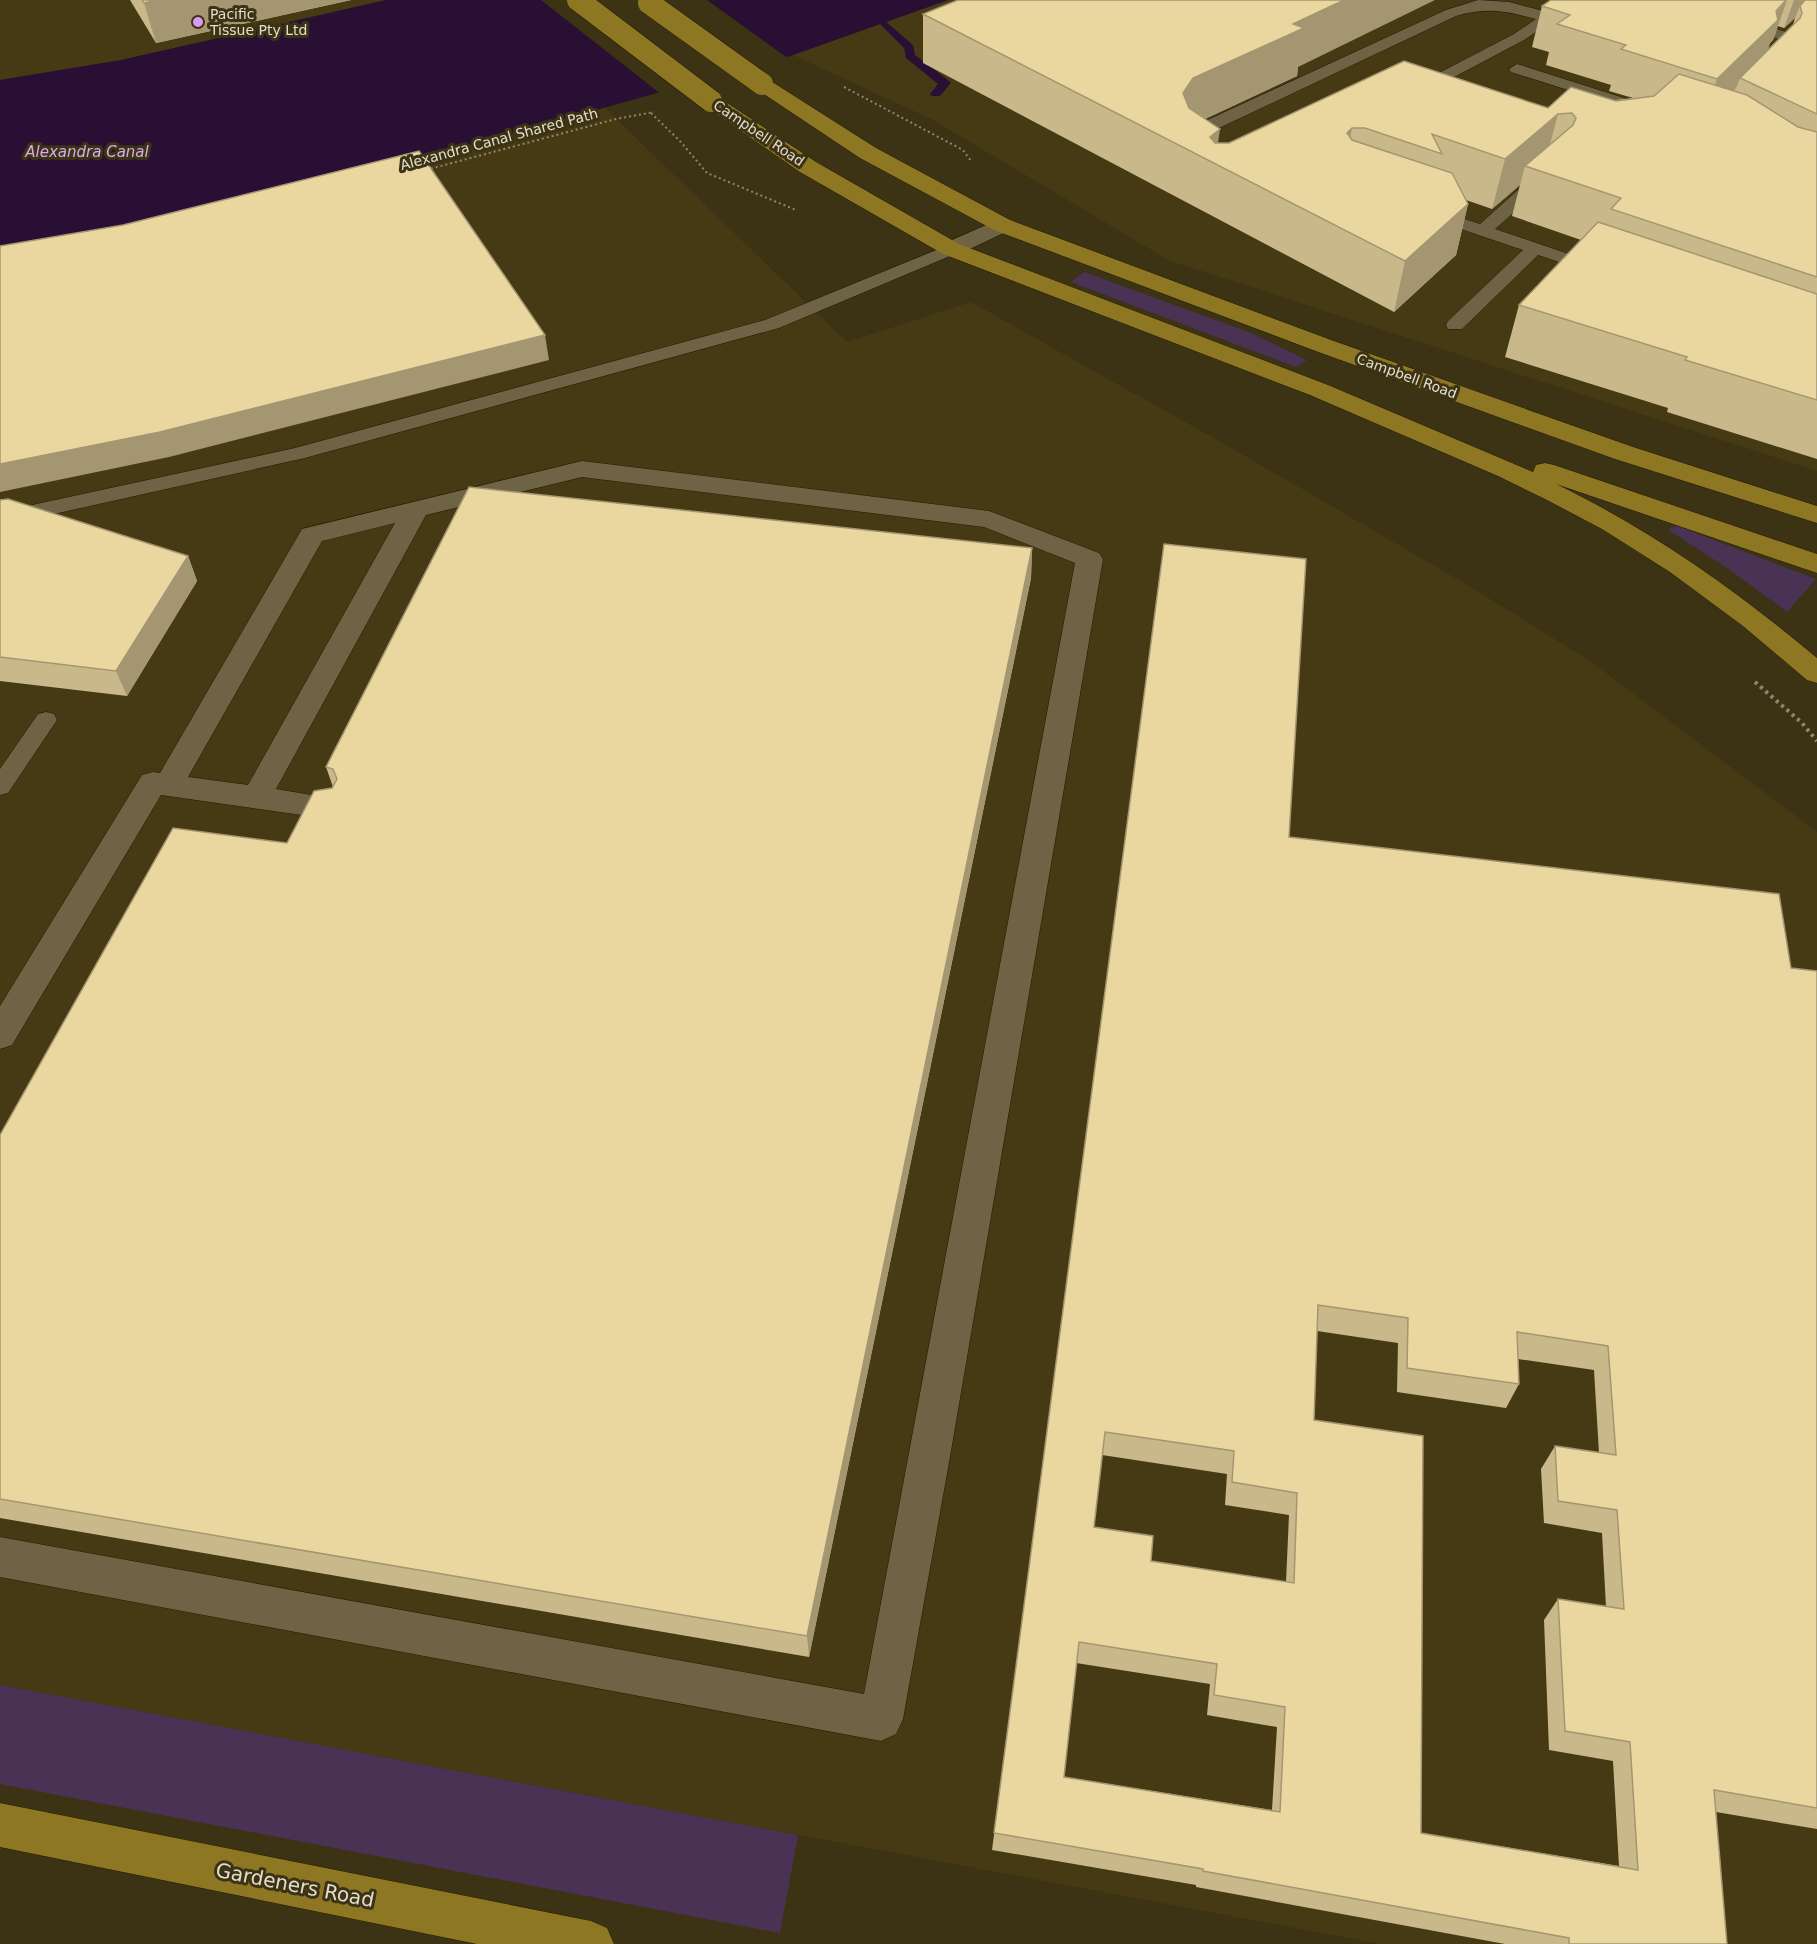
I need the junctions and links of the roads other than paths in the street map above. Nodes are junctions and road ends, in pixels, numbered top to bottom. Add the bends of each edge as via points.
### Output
1 (578, 0) edge
2 (645, 0) edge
3 (1576, 0) edge
4 (1691, 0) edge
5 (1547, 17) junction
6 (1772, 53) edge
7 (1347, 62) junction
8 (1517, 69) dead end
9 (1367, 73) dead end
10 (1402, 94) edge
11 (1660, 115) edge
12 (1200, 160) edge
13 (1552, 169) edge
14 (1416, 207) edge
15 (1002, 225) junction
16 (1483, 230) junction
17 (1535, 248) junction
18 (951, 249) junction
19 (1614, 275) edge
20 (1455, 325) dead end
21 (1406, 426) junction
22 (416, 509) junction
23 (1817, 515) edge
24 (0, 519) edge
25 (1817, 564) edge
26 (1817, 673) edge
27 (45, 720) dead end
28 (168, 786) junction
29 (0, 787) edge
30 (256, 798) junction
31 (330, 808) edge
32 (0, 1035) edge
33 (0, 1557) edge
34 (0, 1826) edge
35 (591, 1944) edge

1 - 18 main road, Campbell Road, bridge via 808,167
2 - 15 main road, Campbell Road, bridge via 762,84 868,153
3 - 5 lane
4 - 6 lane via 1695,9 1793,31
5 - 7 lane via 1509,7 1478,5 1451,13
5 - 10 lane via 1519,37
7 - 9 lane
7 - 12 lane via 1194,133 1188,146
8 - 11 lane
13 - 16 lane
14 - 16 lane
15 - 18 street
15 - 23 main road, Campbell Road via 1624,453
16 - 17 lane
17 - 19 lane
17 - 20 lane
18 - 21 main road, Campbell Road
18 - 24 lane via 760,327 298,454
21 - 25 main road, Campbell Road
21 - 26 main road, Campbell Road via 1507,470 1611,523 1714,590
22 - 28 street via 312,535
22 - 30 street
22 - 33 street via 582,469 989,519 1089,559 881,1719
27 - 29 lane
28 - 30 street
28 - 32 street via 153,783
30 - 31 street
34 - 35 main road, Gardeners Road

